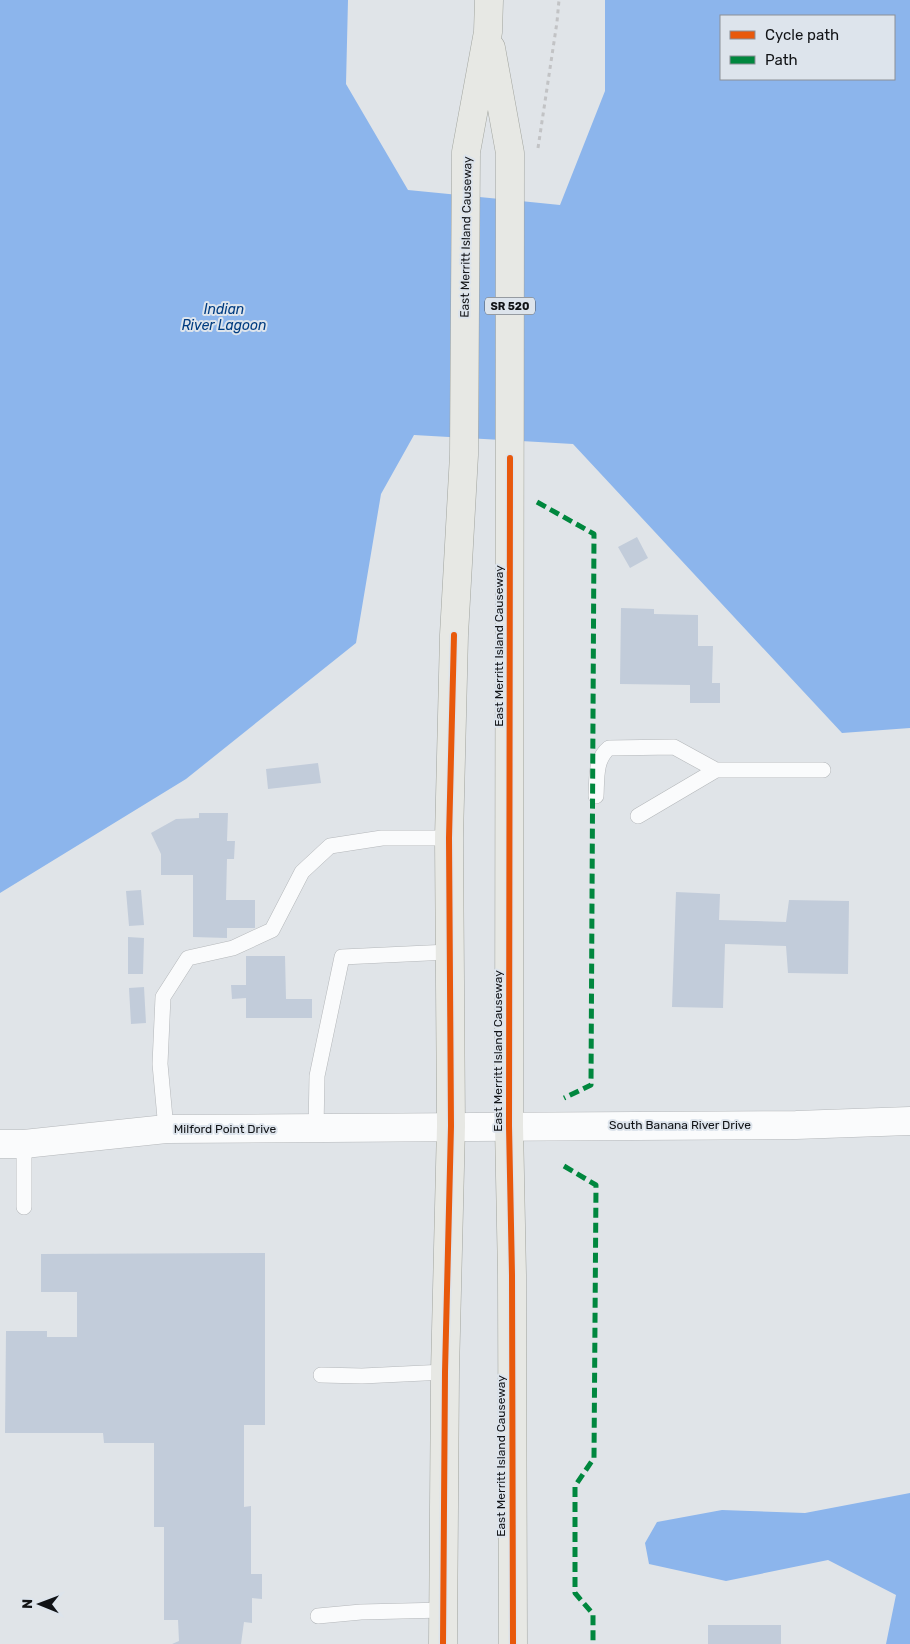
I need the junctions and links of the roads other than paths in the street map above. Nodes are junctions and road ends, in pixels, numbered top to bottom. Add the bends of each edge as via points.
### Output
1 (489, 0) edge
2 (488, 32) junction
3 (716, 770) junction
4 (823, 770) dead end
5 (596, 796) dead end
6 (638, 816) dead end
7 (449, 838) junction
8 (449, 952) junction
9 (910, 1121) edge
10 (450, 1126) junction
11 (509, 1126) junction
12 (166, 1129) junction
13 (316, 1129) junction
14 (12, 1144) edge
15 (24, 1207) dead end
16 (445, 1372) junction
17 (321, 1375) dead end
18 (444, 1610) junction
19 (318, 1616) dead end
20 (443, 1644) edge
21 (513, 1644) edge

1 - 2 main road, East Merritt Island Causeway / SR 520
2 - 7 main road, East Merritt Island Causeway / SR 520 via 466,152 464,455 454,635
2 - 11 main road, East Merritt Island Causeway / SR 520 via 510,153
3 - 4 lane
3 - 5 lane via 674,747 609,748 602,754 597,772
3 - 6 lane
7 - 8 main road, East Merritt Island Causeway / SR 520
7 - 12 lane via 382,838 330,846 302,872 272,930 233,948 188,958 163,997 160,1064
8 - 10 main road, East Merritt Island Causeway / SR 520
8 - 13 lane via 342,957 317,1076
9 - 11 street, South Banana River Drive via 796,1125
10 - 11 street, South Banana River Drive
10 - 13 street, Milford Point Drive
10 - 16 main road, East Merritt Island Causeway / SR 520
11 - 21 main road, East Merritt Island Causeway / SR 520
12 - 13 street, Milford Point Drive
12 - 14 street, Milford Point Drive
14 - 15 lane
16 - 17 lane
16 - 18 main road, East Merritt Island Causeway / SR 520
18 - 19 lane
18 - 20 main road, East Merritt Island Causeway / SR 520

